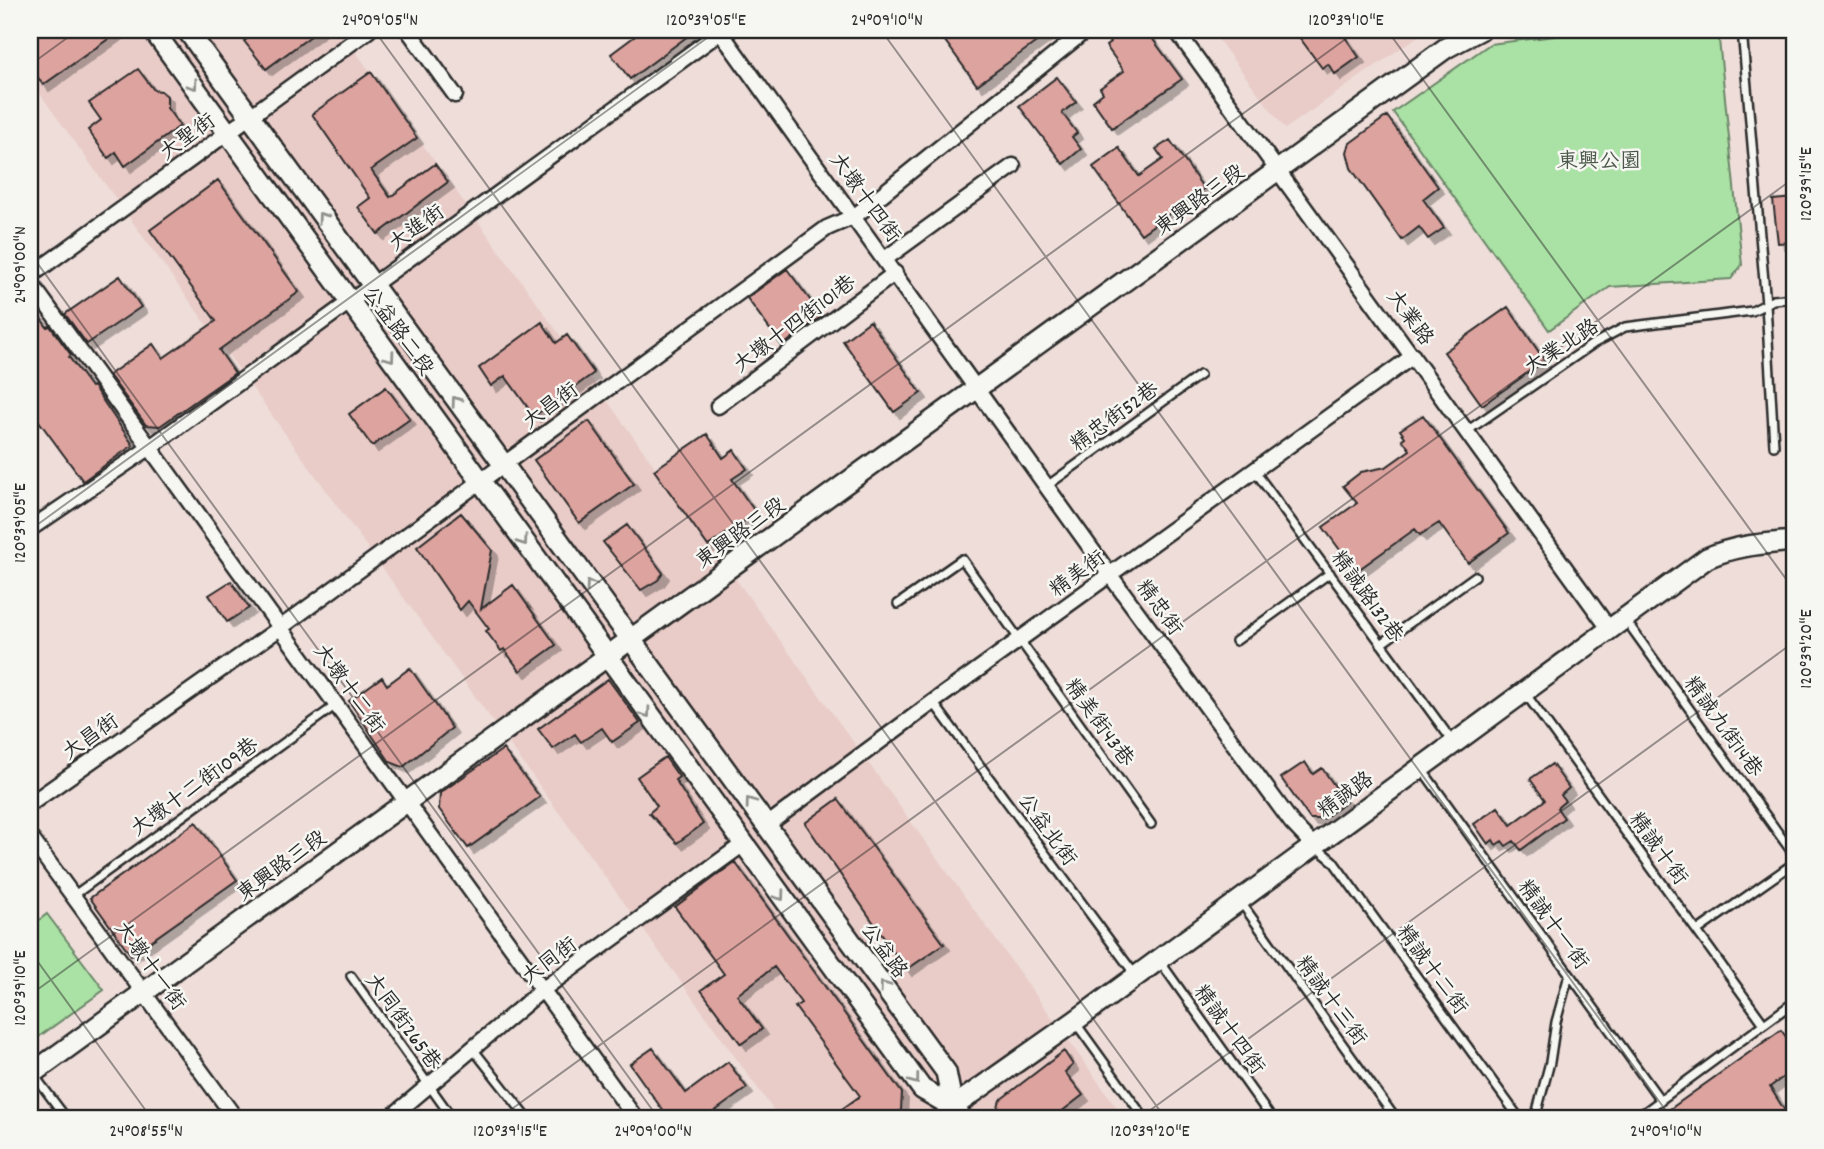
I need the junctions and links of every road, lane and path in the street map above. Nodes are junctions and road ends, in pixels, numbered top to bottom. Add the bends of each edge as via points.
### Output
1 (153, 30) edge
2 (187, 30) edge
3 (369, 30) edge
4 (408, 30) edge
5 (721, 30) edge
6 (1086, 30) edge
7 (1176, 30) edge
8 (1480, 30) edge
9 (1536, 30) edge
10 (1563, 30) edge
11 (1742, 30) edge
12 (455, 95) dead end
13 (249, 117) junction
14 (228, 133) junction
15 (1013, 166) dead end
16 (1278, 170) junction
17 (855, 216) junction
18 (885, 259) junction
19 (895, 273) junction
20 (30, 276) edge
21 (30, 282) edge
22 (372, 286) junction
23 (1794, 298) edge
24 (350, 302) junction
25 (1766, 304) junction
26 (1413, 356) junction
27 (1200, 375) dead end
28 (978, 388) junction
29 (718, 406) dead end
30 (1467, 430) junction
31 (1774, 446) dead end
32 (149, 447) junction
33 (503, 465) junction
34 (1254, 470) junction
35 (481, 482) junction
36 (1047, 486) junction
37 (30, 529) edge
38 (1794, 541) edge
39 (1330, 573) junction
40 (1110, 575) junction
41 (1475, 576) dead end
42 (898, 604) dead end
43 (1617, 624) junction
44 (280, 628) junction
45 (630, 640) junction
46 (1020, 640) junction
47 (1237, 641) dead end
48 (1381, 644) junction
49 (606, 658) junction
50 (1524, 692) junction
51 (933, 702) junction
52 (336, 705) junction
53 (1453, 743) junction
54 (1420, 767) junction
55 (406, 802) junction
56 (30, 804) edge
57 (1151, 824) dead end
58 (767, 825) junction
59 (30, 837) edge
60 (742, 845) junction
61 (1313, 845) junction
62 (1794, 855) edge
63 (1794, 863) edge
64 (73, 896) junction
65 (1240, 900) junction
66 (1698, 931) junction
67 (1158, 960) junction
68 (1569, 975) junction
69 (351, 976) dead end
70 (1136, 977) junction
71 (542, 990) junction
72 (145, 992) junction
73 (1794, 1002) edge
74 (1075, 1021) junction
75 (1764, 1024) junction
76 (473, 1048) junction
77 (31, 1074) edge
78 (429, 1085) junction
79 (1661, 1101) junction
80 (958, 1113) edge
81 (67, 1119) edge
82 (236, 1119) edge
83 (389, 1119) edge
84 (453, 1119) edge
85 (526, 1119) edge
86 (636, 1119) edge
87 (937, 1119) edge
88 (1145, 1119) edge
89 (1272, 1119) edge
90 (1396, 1119) edge
91 (1520, 1119) edge
92 (1535, 1119) edge
93 (1635, 1119) edge

1 -> 14 street, 公益路二段
2 - 13 street, 公益路二段
3 - 13 street, 大聖街
4 - 12 street
5 - 17 street, 大墩十四街
5 - 22 street, 大進街
6 - 17 street, 大昌街
7 - 16 street, 大業路
8 - 16 street, 東興路三段 via 1446,48
9 - 10 path via 1536,36
11 - 25 lane
13 - 14 street, 大聖街
22 -> 13 street, 公益路二段
14 - 20 street, 大聖街
14 - 24 street, 公益路二段
15 - 18 street
16 - 26 street, 大業路
16 - 28 street, 東興路三段
17 - 18 street, 大墩十四街
17 - 33 street, 大昌街 via 827,228
18 - 19 street, 大墩十四街
19 - 28 street, 大墩十四街
19 - 29 street, 大墩十四街101巷
21 - 32 street, 大墩十二街
22 - 24 street, 大進街
33 -> 22 street, 公益路二段
23 - 25 lane, 大業北路
24 - 32 street, 大進街
24 -> 35 street, 公益路二段
25 - 30 lane, 大業北路 via 1752,311 1625,327
25 - 31 lane
26 - 30 street, 大業路
26 - 34 street, 精美街
27 - 36 lane, 精忠街52巷
28 - 36 street, 精忠街
28 - 45 street, 東興路三段
30 - 43 street, 大業路
32 - 37 street, 大進街
32 - 44 street, 大墩十二街
33 - 35 street, 大昌街
45 -> 33 street, 公益路二段
34 - 39 lane, 精誠路132巷
34 - 40 street, 精美街
35 - 44 street, 大昌街
35 -> 49 street, 公益路二段
36 - 40 street, 精忠街
38 - 43 street, 精誠路 via 1745,545 1707,558
39 - 47 lane
39 - 48 lane, 精誠路132巷
40 - 46 street, 精美街
40 - 61 street, 精忠街 via 1292,823
41 - 48 lane
42 - 46 lane, 精美街43巷 via 962,559
43 - 50 street, 精誠路
43 - 62 lane, 精誠九街14巷
44 - 52 street, 大墩十二街
44 - 56 street, 大昌街
45 - 49 street, 東興路三段
58 -> 45 street, 公益路
46 - 51 street, 精美街
46 - 57 lane, 精美街43巷
48 - 53 lane, 精誠路132巷
49 - 55 street, 東興路三段
49 -> 60 street
50 - 53 street, 精誠路
50 - 66 lane, 精誠十街
51 - 58 street, 精美街
51 - 70 lane, 公益北街
52 - 55 street, 大墩十二街
52 - 64 lane, 大墩十二街109巷
53 - 54 street, 精誠路
54 - 61 street, 精誠路
54 - 68 lane, 精誠十一街
55 - 71 street, 大墩十二街
55 - 72 street, 東興路三段
58 - 60 street
80 -> 58 street, 公益路 via 946,1072
59 - 64 street, 大墩十一街
60 - 71 street, 大同街
60 -> 80 street via 922,1089
61 - 65 street, 精誠路
61 - 91 lane, 精誠十二街 via 1333,861
63 - 66 lane
64 - 72 street, 大墩十一街
65 - 67 street, 精誠路
65 - 90 lane, 精誠十三街
66 - 75 lane, 精誠十街
67 - 70 street, 精誠路
67 - 89 lane, 精誠十四街
68 - 79 lane, 精誠十一街
68 - 92 lane
69 - 78 lane, 大同街265巷
70 - 74 street, 精誠路
71 - 76 street, 大同街
71 - 86 street, 大墩十二街
72 - 77 street, 東興路三段
72 - 82 street, 大墩十一街
73 - 75 lane
74 - 80 street, 精誠路
74 - 88 lane
75 - 79 lane
76 - 78 street, 大同街
76 - 85 lane
77 - 81 lane
78 - 83 street, 大同街
78 - 84 lane, 大同街265巷
79 - 93 lane
80 - 87 street, 精誠路

